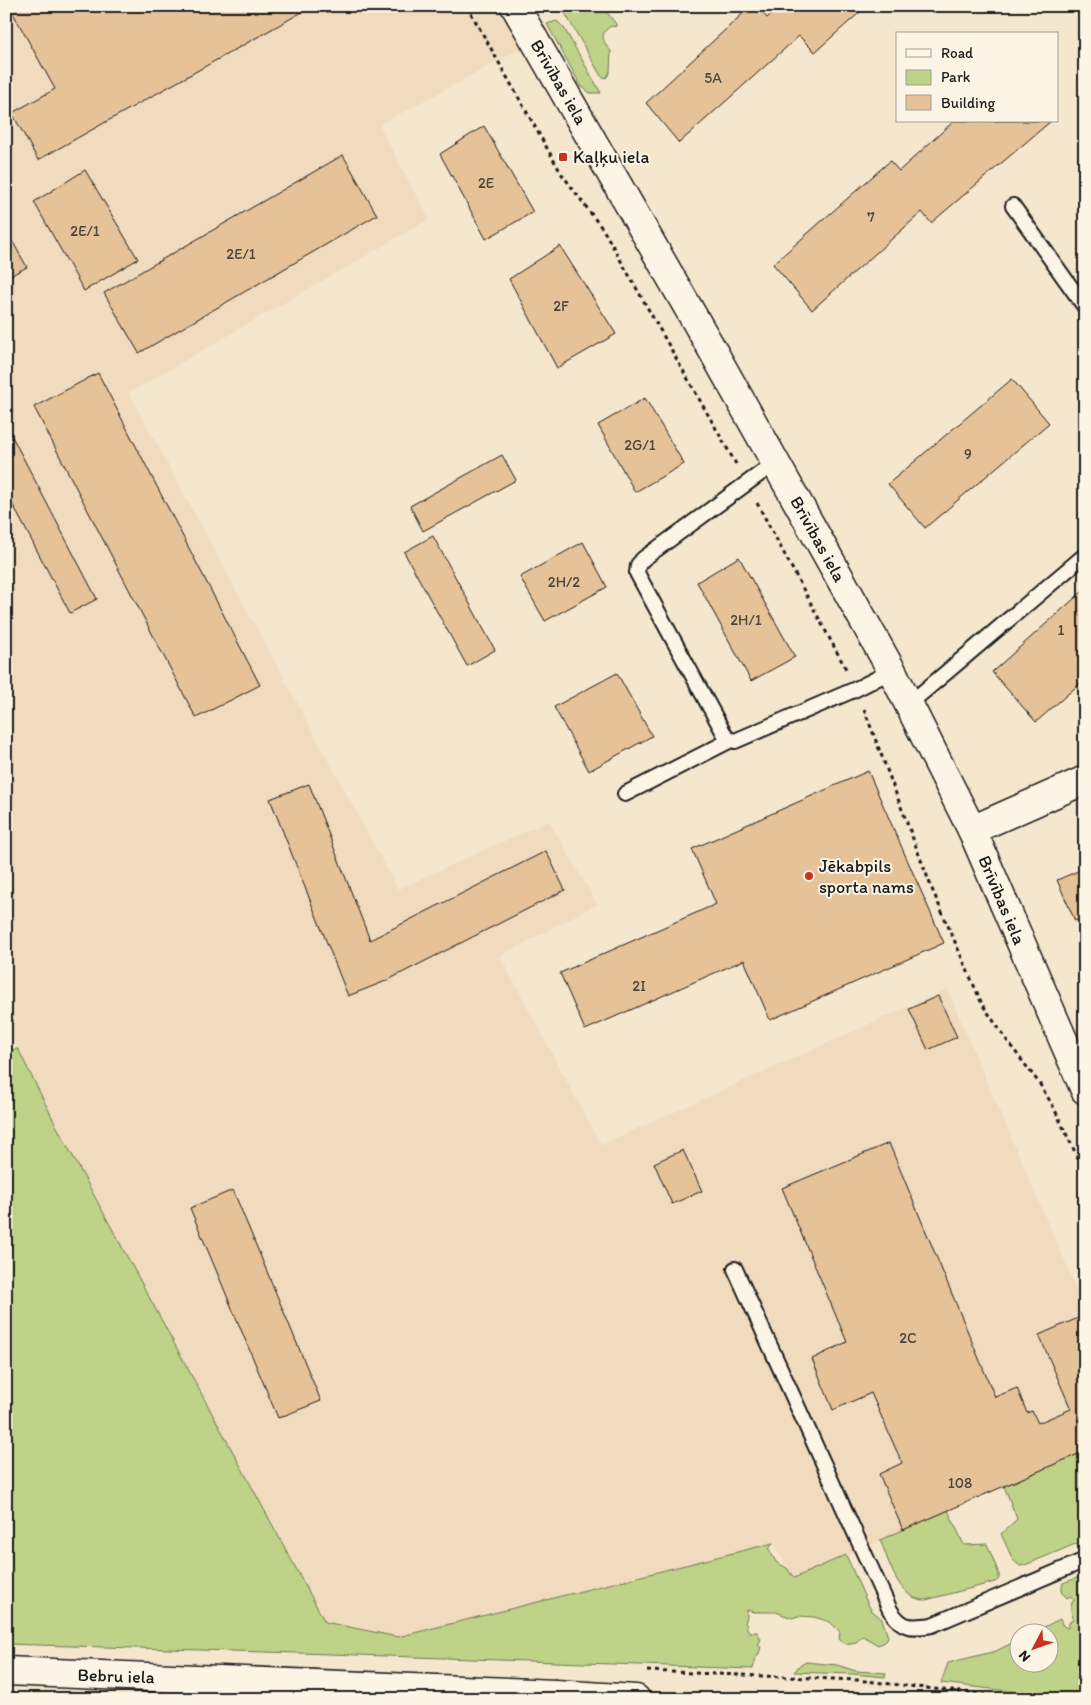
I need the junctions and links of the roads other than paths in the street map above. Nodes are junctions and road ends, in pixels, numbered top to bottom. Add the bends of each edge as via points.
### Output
1 (515, 6) edge
2 (1013, 206) dead end
3 (1085, 307) edge
4 (776, 462) junction
5 (1085, 555) edge
6 (892, 671) junction
7 (909, 704) junction
8 (731, 740) junction
9 (1085, 780) edge
10 (625, 794) dead end
11 (972, 830) junction
12 (1085, 1090) edge
13 (734, 1269) dead end
14 (1085, 1560) edge
15 (6, 1671) edge
16 (555, 1696) edge
17 (636, 1699) edge

1 - 4 main road, Brīvības iela
2 - 3 lane
4 - 6 main road, Brīvības iela
4 - 8 lane via 638,564 637,572 726,737
5 - 7 lane
6 - 7 main road, Brīvības iela
6 - 8 lane
7 - 11 main road, Brīvības iela
8 - 10 lane
9 - 11 main road
11 - 12 main road, Brīvības iela
13 - 14 lane via 890,1610 900,1624 909,1627 932,1625
15 - 16 main road, Bebru iela
16 - 17 main road, Bebru iela

